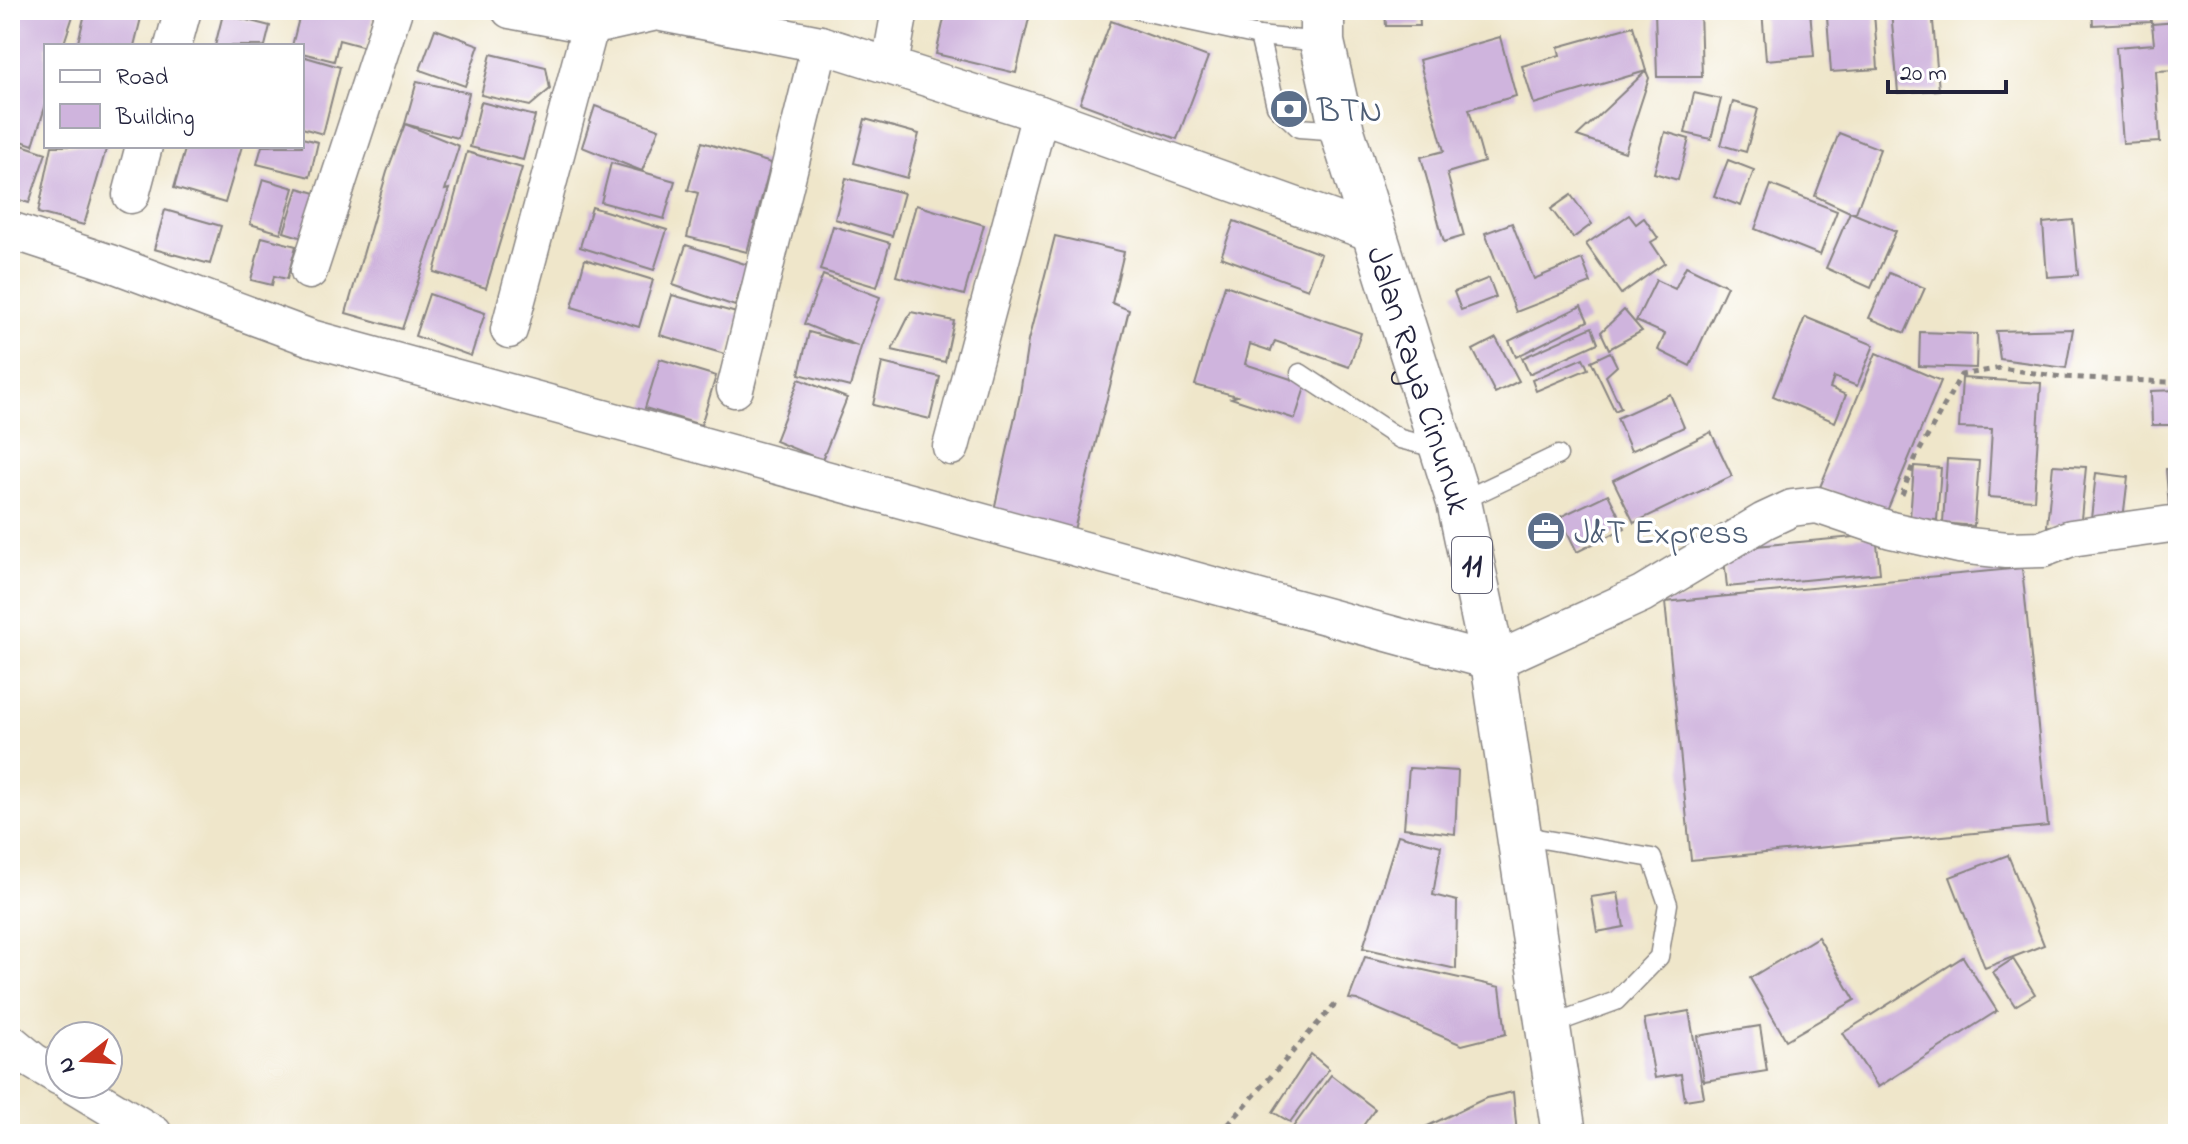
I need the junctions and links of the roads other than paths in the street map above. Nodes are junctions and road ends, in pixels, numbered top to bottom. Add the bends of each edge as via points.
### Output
1 (183, 10) edge
2 (394, 10) edge
3 (510, 10) edge
4 (900, 10) edge
5 (1138, 10) edge
6 (660, 11) edge
7 (591, 23) junction
8 (1322, 26) edge
9 (1259, 36) junction
10 (174, 44) edge
11 (820, 44) junction
12 (890, 65) junction
13 (1040, 114) junction
14 (1342, 131) junction
15 (143, 148) edge
16 (131, 195) dead end
17 (10, 230) edge
18 (1372, 233) junction
19 (309, 271) dead end
20 (509, 330) dead end
21 (1300, 373) dead end
22 (735, 389) dead end
23 (951, 447) dead end
24 (1443, 449) junction
25 (1558, 455) dead end
26 (1459, 502) junction
27 (2178, 523) edge
28 (1493, 662) junction
29 (1519, 835) junction
30 (1547, 1026) junction
31 (10, 1042) edge
32 (44, 1068) edge
33 (98, 1100) edge
34 (154, 1134) edge
35 (1564, 1134) edge

1 - 10 street
2 - 19 street
3 - 7 street
4 - 12 street
5 - 9 lane
6 - 7 street
6 - 11 street
7 - 20 street
8 - 9 lane
8 - 14 highway, Jalan Raya Cinunuk / 11
9 - 14 lane via 1276,106 1299,128
11 - 12 street
11 - 22 street
12 - 13 street
13 - 18 street
13 - 23 street
14 - 18 highway, Jalan Raya Cinunuk / 11
15 - 16 street
17 - 28 street via 311,338
18 - 24 highway, Jalan Raya Cinunuk / 11
21 - 24 lane via 1400,439
24 - 26 highway, Jalan Raya Cinunuk / 11
25 - 26 lane
26 - 28 highway, Jalan Raya Cinunuk / 11
27 - 28 street via 2071,538 2043,549 2007,550 1891,530 1817,505 1792,508 1642,594
28 - 29 highway, Jalan Raya Cinunuk / 11
29 - 30 highway, Jalan Raya Cinunuk / 11
29 - 30 lane via 1652,858 1668,904 1659,957 1616,1001
30 - 35 highway, Jalan Raya Cinunuk / 11
31 - 32 street
33 - 34 street

